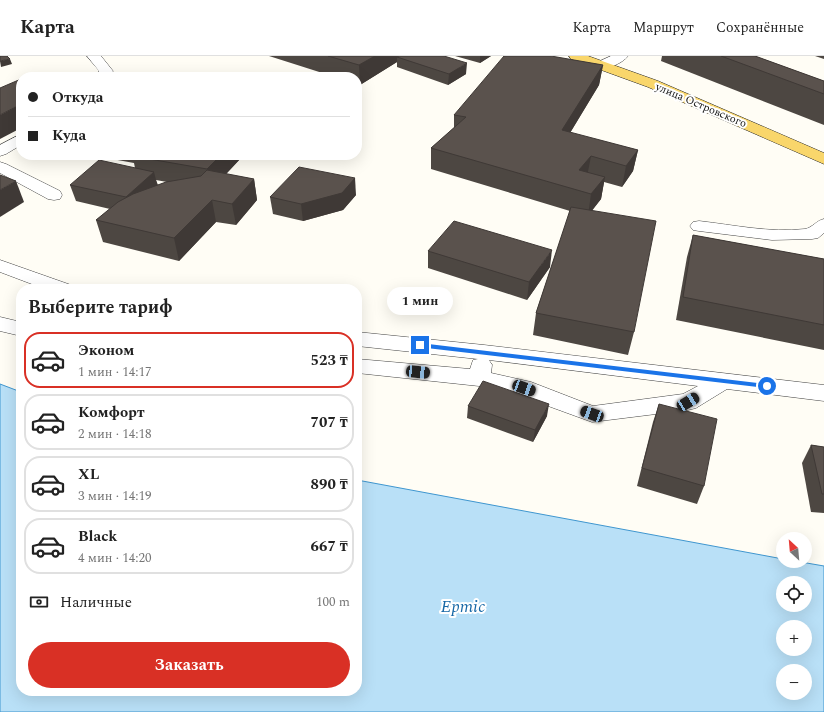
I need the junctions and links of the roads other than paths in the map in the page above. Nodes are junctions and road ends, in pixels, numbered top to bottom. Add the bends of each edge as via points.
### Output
1 (94, 56) edge
2 (576, 56) edge
3 (621, 56) edge
4 (603, 65) junction
5 (106, 72) edge
6 (16, 142) edge
7 (0, 151) edge
8 (824, 159) edge
9 (0, 167) edge
10 (54, 195) dead end
11 (824, 224) edge
12 (699, 226) dead end
13 (0, 266) edge
14 (50, 284) edge
15 (0, 324) edge
16 (16, 327) edge
17 (362, 340) edge
18 (484, 352) junction
19 (362, 366) edge
20 (479, 378) junction
21 (725, 380) junction
22 (824, 393) edge

1 - 5 street
2 - 4 main road, улица Островского
3 - 4 street
4 - 8 main road, улица Островского via 653,84
6 - 7 street
9 - 10 street
11 - 12 street via 812,234 772,235
13 - 14 street
15 - 16 street
17 - 18 street
18 - 20 street
18 - 21 street
19 - 20 street
20 - 21 street via 524,388 592,414 688,402
21 - 22 street

